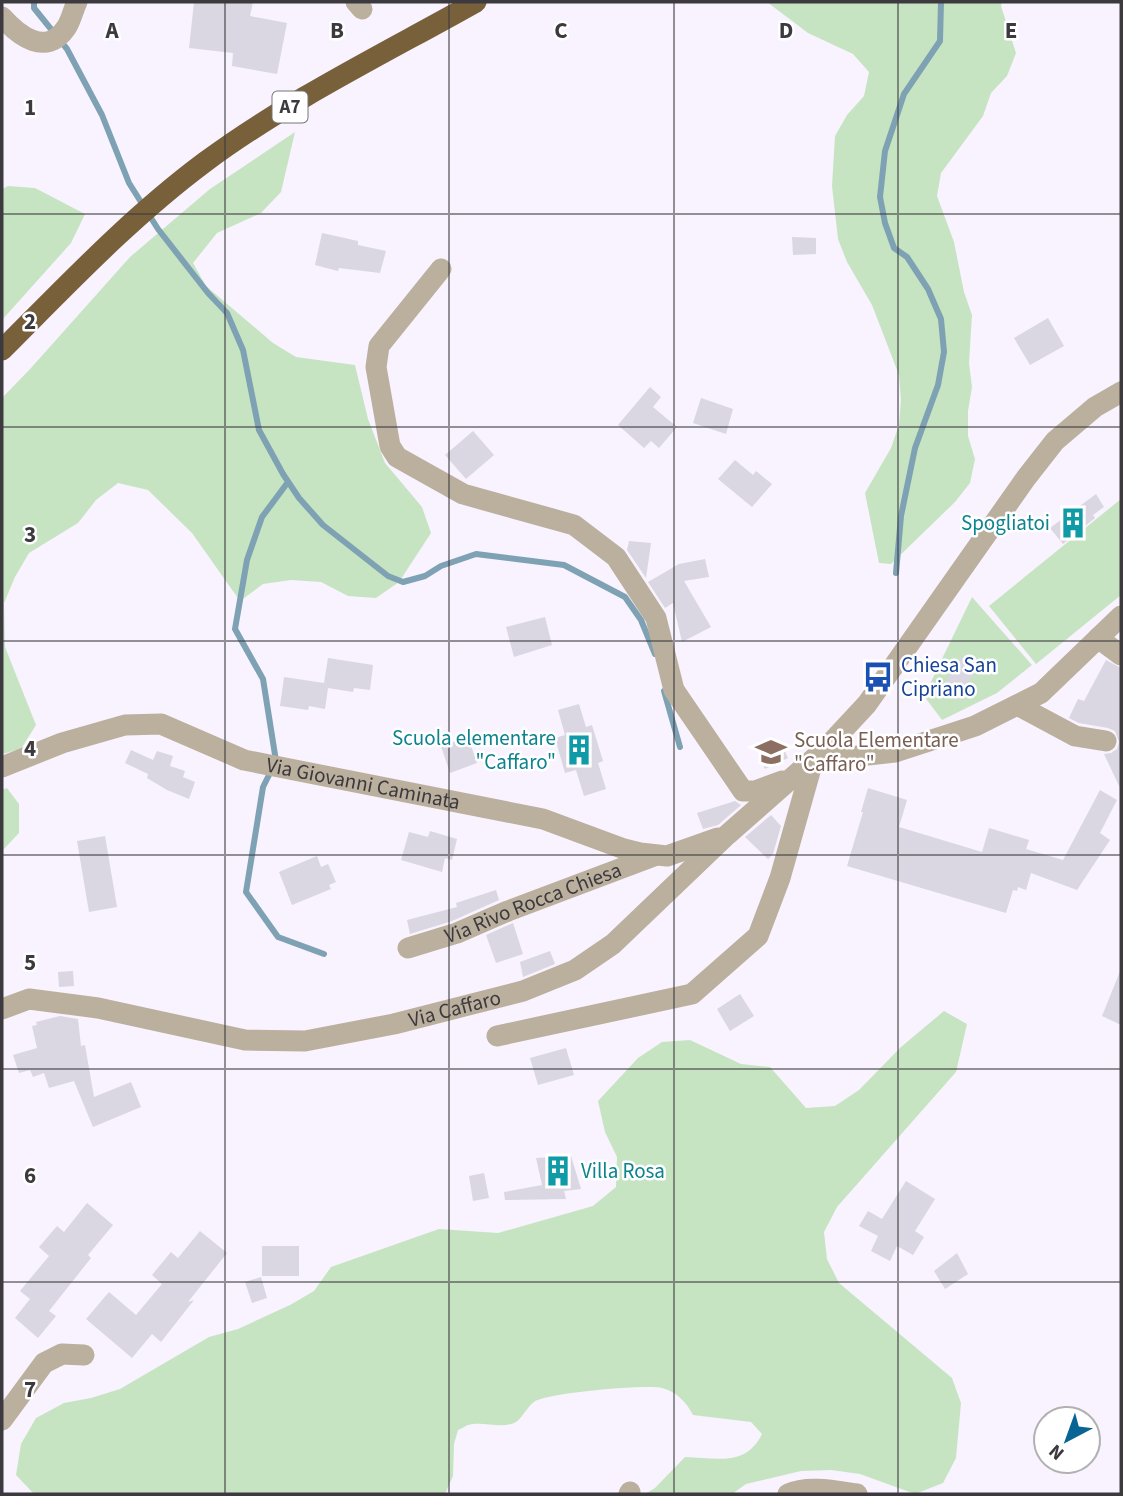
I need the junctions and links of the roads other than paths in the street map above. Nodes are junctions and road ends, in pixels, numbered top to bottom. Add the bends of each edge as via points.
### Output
1 (77, 2) edge
2 (476, 2) edge
3 (2, 17) edge
4 (441, 269) dead end
5 (2, 350) edge
6 (1121, 392) edge
7 (1121, 616) edge
8 (1098, 638) junction
9 (1121, 655) edge
10 (1017, 705) junction
11 (1106, 741) dead end
12 (820, 754) junction
13 (2, 767) edge
14 (793, 777) junction
15 (727, 835) junction
16 (656, 855) junction
17 (408, 948) dead end
18 (2, 1009) edge
19 (497, 1036) dead end
20 (84, 1355) dead end
21 (2, 1420) edge
22 (788, 1494) edge
23 (857, 1494) edge

1 - 3 street via 66,28 54,39 35,43 18,35
2 - 5 highway, A7 via 247,133 204,163 118,235
4 - 14 street via 379,346 376,366 390,446 397,457 463,494 574,525 616,557 656,618 674,690 743,791
6 - 12 street, Via Caffaro via 1055,441 867,704
7 - 8 street
8 - 9 street
8 - 10 street via 1041,693
10 - 11 street via 1075,736
10 - 12 street via 975,726 895,752
12 - 14 street, Via Caffaro
12 - 19 street via 758,936 692,994
13 - 16 street, Via Giovanni Caminata via 125,725 161,724 244,760 543,819 624,849
14 - 15 street, Via Caffaro
15 - 16 street, Via Giovanni Caminata via 667,856
15 - 18 street, Via Caffaro via 613,944 575,970 523,991 394,1024 304,1041 245,1040 98,1008 29,999
16 - 17 street, Via Rivo Rocca Chiesa
20 - 21 street via 62,1354 44,1363
22 - 23 street

